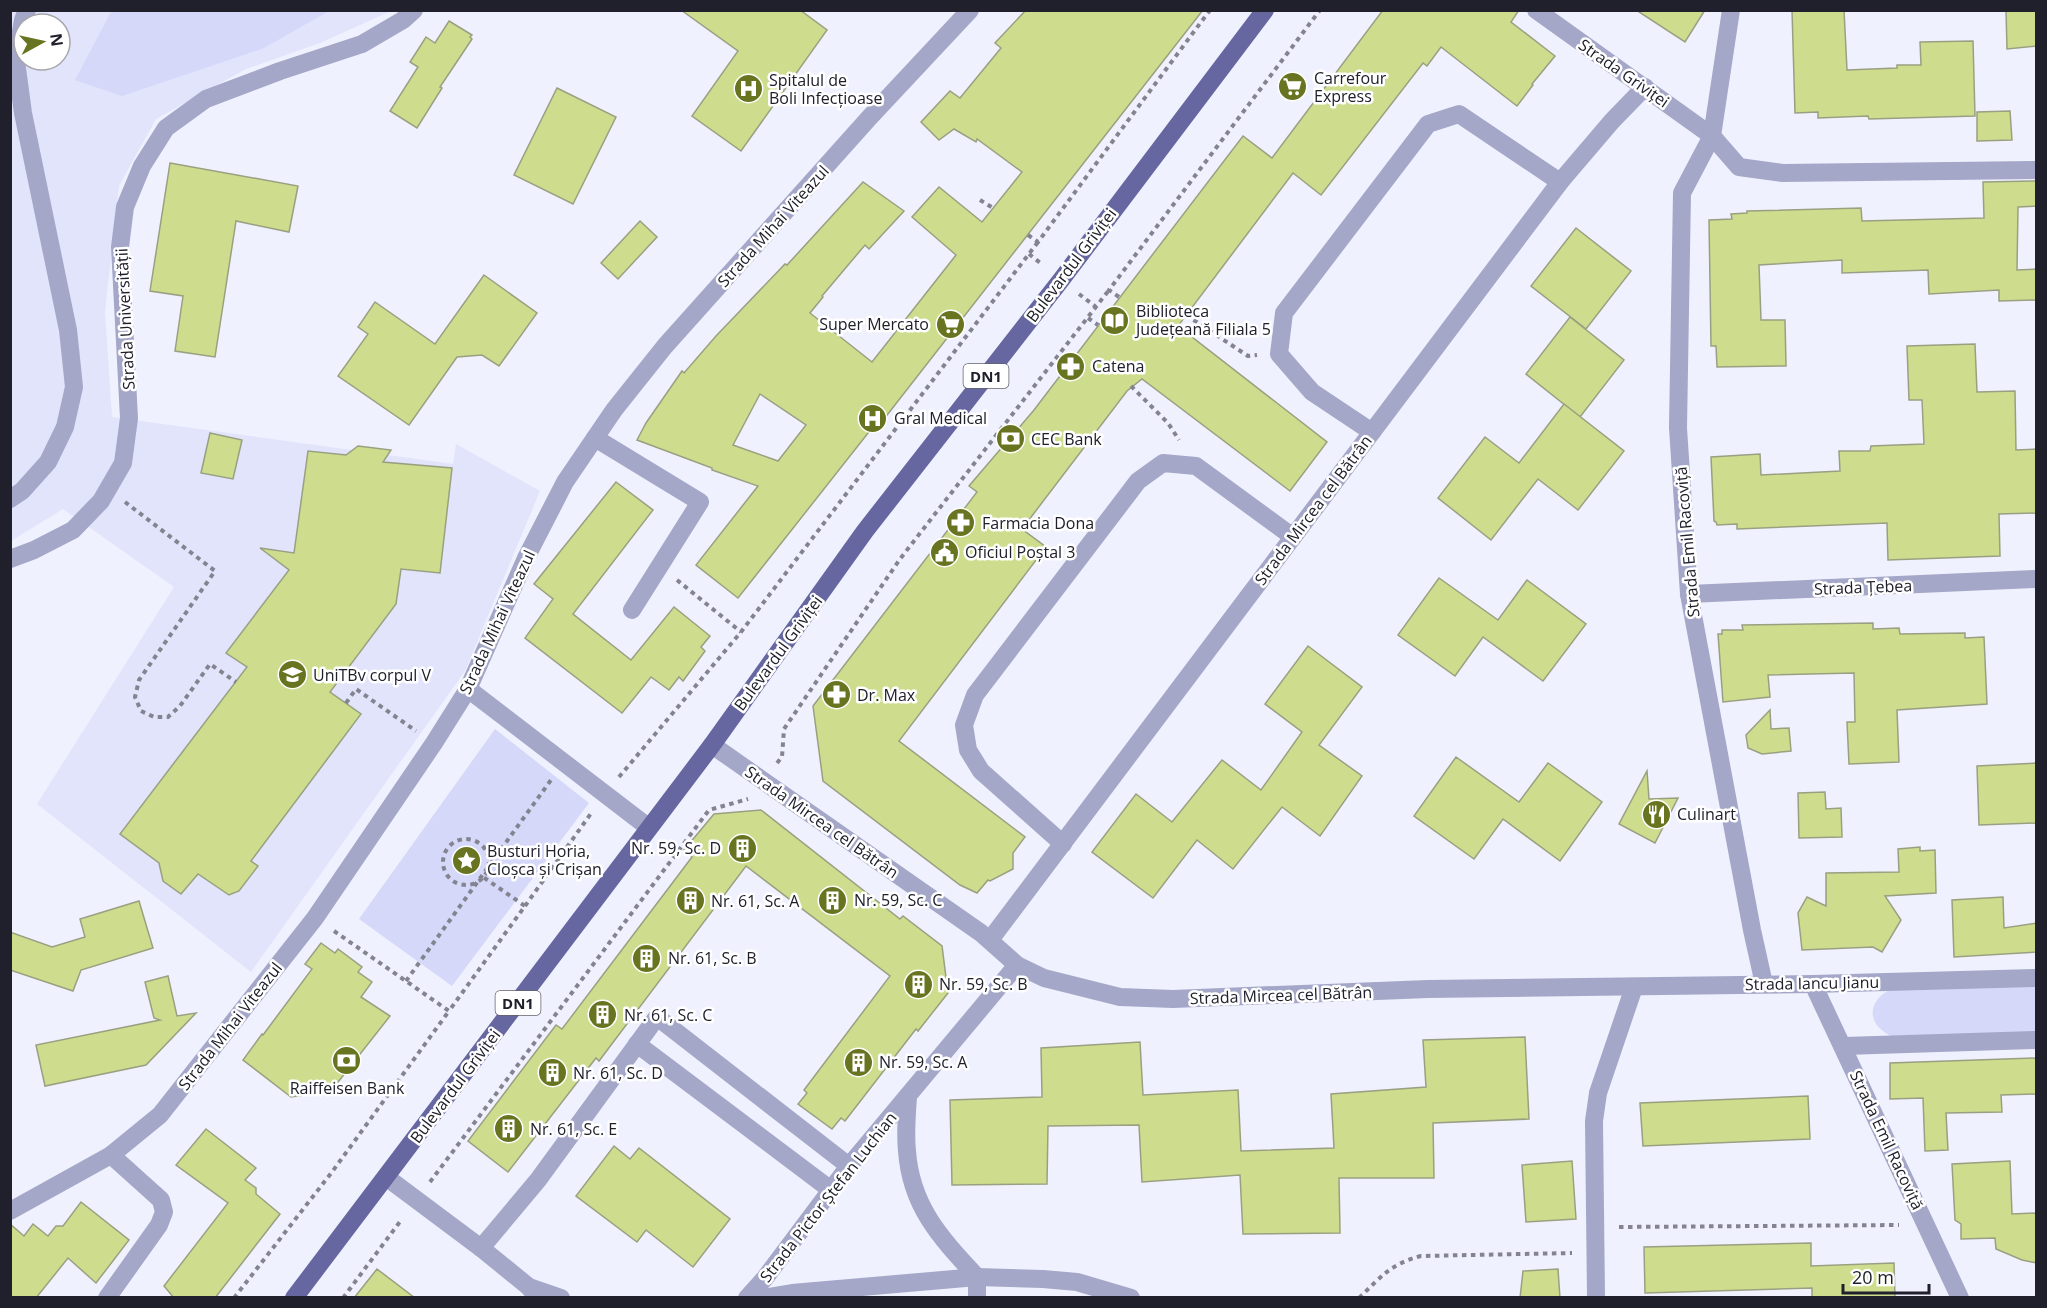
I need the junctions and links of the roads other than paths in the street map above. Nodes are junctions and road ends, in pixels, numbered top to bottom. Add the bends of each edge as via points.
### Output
1 (27, 10) edge
2 (414, 10) edge
3 (970, 10) edge
4 (1265, 10) edge
5 (1536, 10) edge
6 (1731, 10) edge
7 (1645, 87) junction
8 (1712, 136) junction
9 (2037, 170) edge
10 (1560, 182) junction
11 (1372, 432) junction
12 (595, 438) junction
13 (10, 499) edge
14 (1293, 537) junction
15 (10, 559) edge
16 (2037, 579) edge
17 (1689, 594) junction
18 (632, 610) dead end
19 (468, 688) junction
20 (712, 745) junction
21 (648, 827) junction
22 (1063, 844) junction
23 (990, 940) junction
24 (1017, 965) junction
25 (2037, 978) edge
26 (1764, 984) junction
27 (1813, 984) junction
28 (1634, 987) junction
29 (1587, 988) joint
30 (2037, 1040) edge
31 (637, 1044) junction
32 (1844, 1046) junction
33 (908, 1096) junction
34 (111, 1155) junction
35 (849, 1166) junction
36 (386, 1177) junction
37 (831, 1190) junction
38 (10, 1211) edge
39 (481, 1248) junction
40 (977, 1277) junction
41 (533, 1292) edge
42 (107, 1298) edge
43 (294, 1298) edge
44 (561, 1298) edge
45 (747, 1298) edge
46 (763, 1298) edge
47 (977, 1298) edge
48 (1131, 1298) edge
49 (1596, 1298) edge
50 (1960, 1298) edge

1 - 13 street via 16,61 68,330 74,387 65,427 48,462
2 - 15 street, Strada Universității via 362,44 206,99 166,128 142,166 125,207 120,247 129,418 123,463 101,501 73,530
3 - 12 street, Strada Mihai Viteazul via 665,346
4 - 20 main road, Bulevardul Griviței / DN1 via 866,531
5 - 7 street, Strada Griviței
6 - 8 street, Strada Emil Racoviță
7 - 8 street, Strada Griviței
7 - 10 street, Strada Mircea cel Bătrân
8 - 9 street via 1739,167 1783,173
8 - 17 street, Strada Emil Racoviță via 1682,193 1678,428
10 - 11 street, Strada Mircea cel Bătrân
10 - 11 street via 1459,114 1428,124 1284,313 1279,354 1312,392
11 - 14 street, Strada Mircea cel Bătrân
12 - 18 street via 700,502
12 - 19 street, Strada Mihai Viteazul via 565,482 526,556
14 - 22 street, Strada Mircea cel Bătrân
14 - 22 street via 1196,466 1164,463 1138,481 975,694 964,725 968,750 981,771
16 - 17 street, Strada Țebea
17 - 26 street, Strada Emil Racoviță
19 - 21 street
19 - 34 street, Strada Mihai Viteazul via 315,918 160,1115
20 - 21 main road, Bulevardul Griviței / DN1
20 - 23 street, Strada Mircea cel Bătrân
21 - 36 main road, Bulevardul Griviței / DN1
22 - 23 street, Strada Mircea cel Bătrân
23 - 24 street, Strada Mircea cel Bătrân
24 - 29 street, Strada Mircea cel Bătrân via 1044,978 1131,998
24 - 33 street, Strada Pictor Ștefan Luchian
25 - 27 street, Strada Iancu Jianu
26 - 27 street, Strada Iancu Jianu
26 - 28 street, Strada Iancu Jianu
27 - 32 street, Strada Emil Racoviță
28 - 29 street, Strada Iancu Jianu
28 - 49 street via 1598,1093 1594,1121
30 - 32 street
31 - 35 street via 657,1017
31 - 37 street
31 - 39 street via 538,1180
32 - 50 street, Strada Emil Racoviță
33 - 35 street, Strada Pictor Ștefan Luchian
33 - 40 street, Strada Pictor Ștefan Luchian via 907,1152 923,1211
34 - 38 street, Strada Mihai Viteazul
34 - 42 street via 161,1200 164,1212 159,1225
35 - 37 street, Strada Pictor Ștefan Luchian
36 - 39 street
36 - 43 main road, Bulevardul Griviței / DN1
37 - 45 street, Strada Pictor Ștefan Luchian
39 - 41 street
40 - 46 street, Strada Pictor Ștefan Luchian
40 - 47 street
40 - 48 street, Strada Pictor Ștefan Luchian via 1077,1282
41 - 44 street

